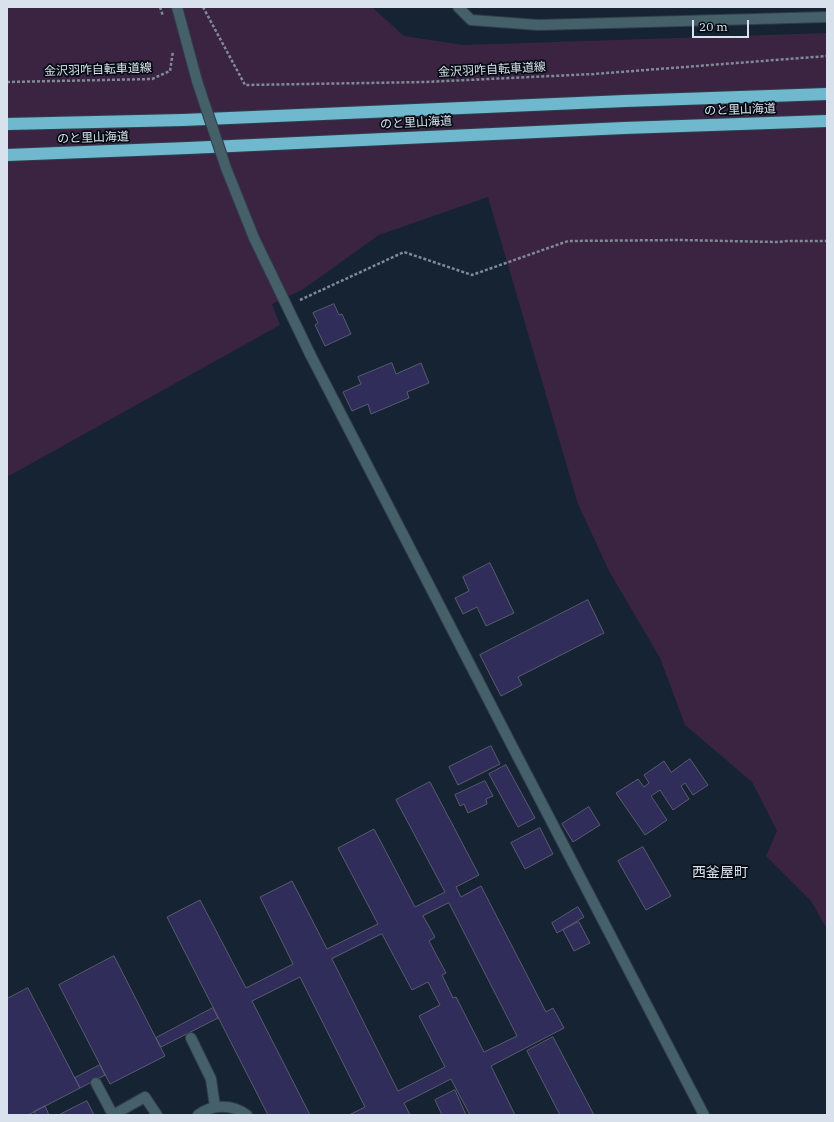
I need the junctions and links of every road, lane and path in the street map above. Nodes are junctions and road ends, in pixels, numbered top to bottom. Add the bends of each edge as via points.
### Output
1 (160, 7) edge
2 (177, 7) edge
3 (203, 7) edge
4 (458, 7) edge
5 (827, 17) edge
6 (164, 21) dead end
7 (173, 49) dead end
8 (827, 56) edge
9 (7, 82) edge
10 (827, 94) edge
11 (827, 121) edge
12 (7, 124) edge
13 (7, 155) edge
14 (827, 241) edge
15 (286, 306) junction
16 (191, 1038) dead end
17 (96, 1083) dead end
18 (215, 1106) junction
19 (157, 1115) edge
20 (198, 1115) edge
21 (247, 1115) edge
22 (704, 1115) edge

1 - 6 path
2 - 15 street, bridge via 197,81 226,168 254,238
3 - 8 path, 金沢羽咋自転車道線 via 245,85 425,82 594,74
4 - 5 street via 471,20 538,25
7 - 9 path, 金沢羽咋自転車道線 via 170,71 152,80
10 - 12 highway, のと里山海道 via 183,120
11 - 13 highway, のと里山海道
14 - 15 path via 568,241 472,275 404,252
15 - 22 street
16 - 18 street via 211,1079
17 - 19 street via 113,1114 145,1097
18 - 20 street
18 - 21 street via 241,1110

